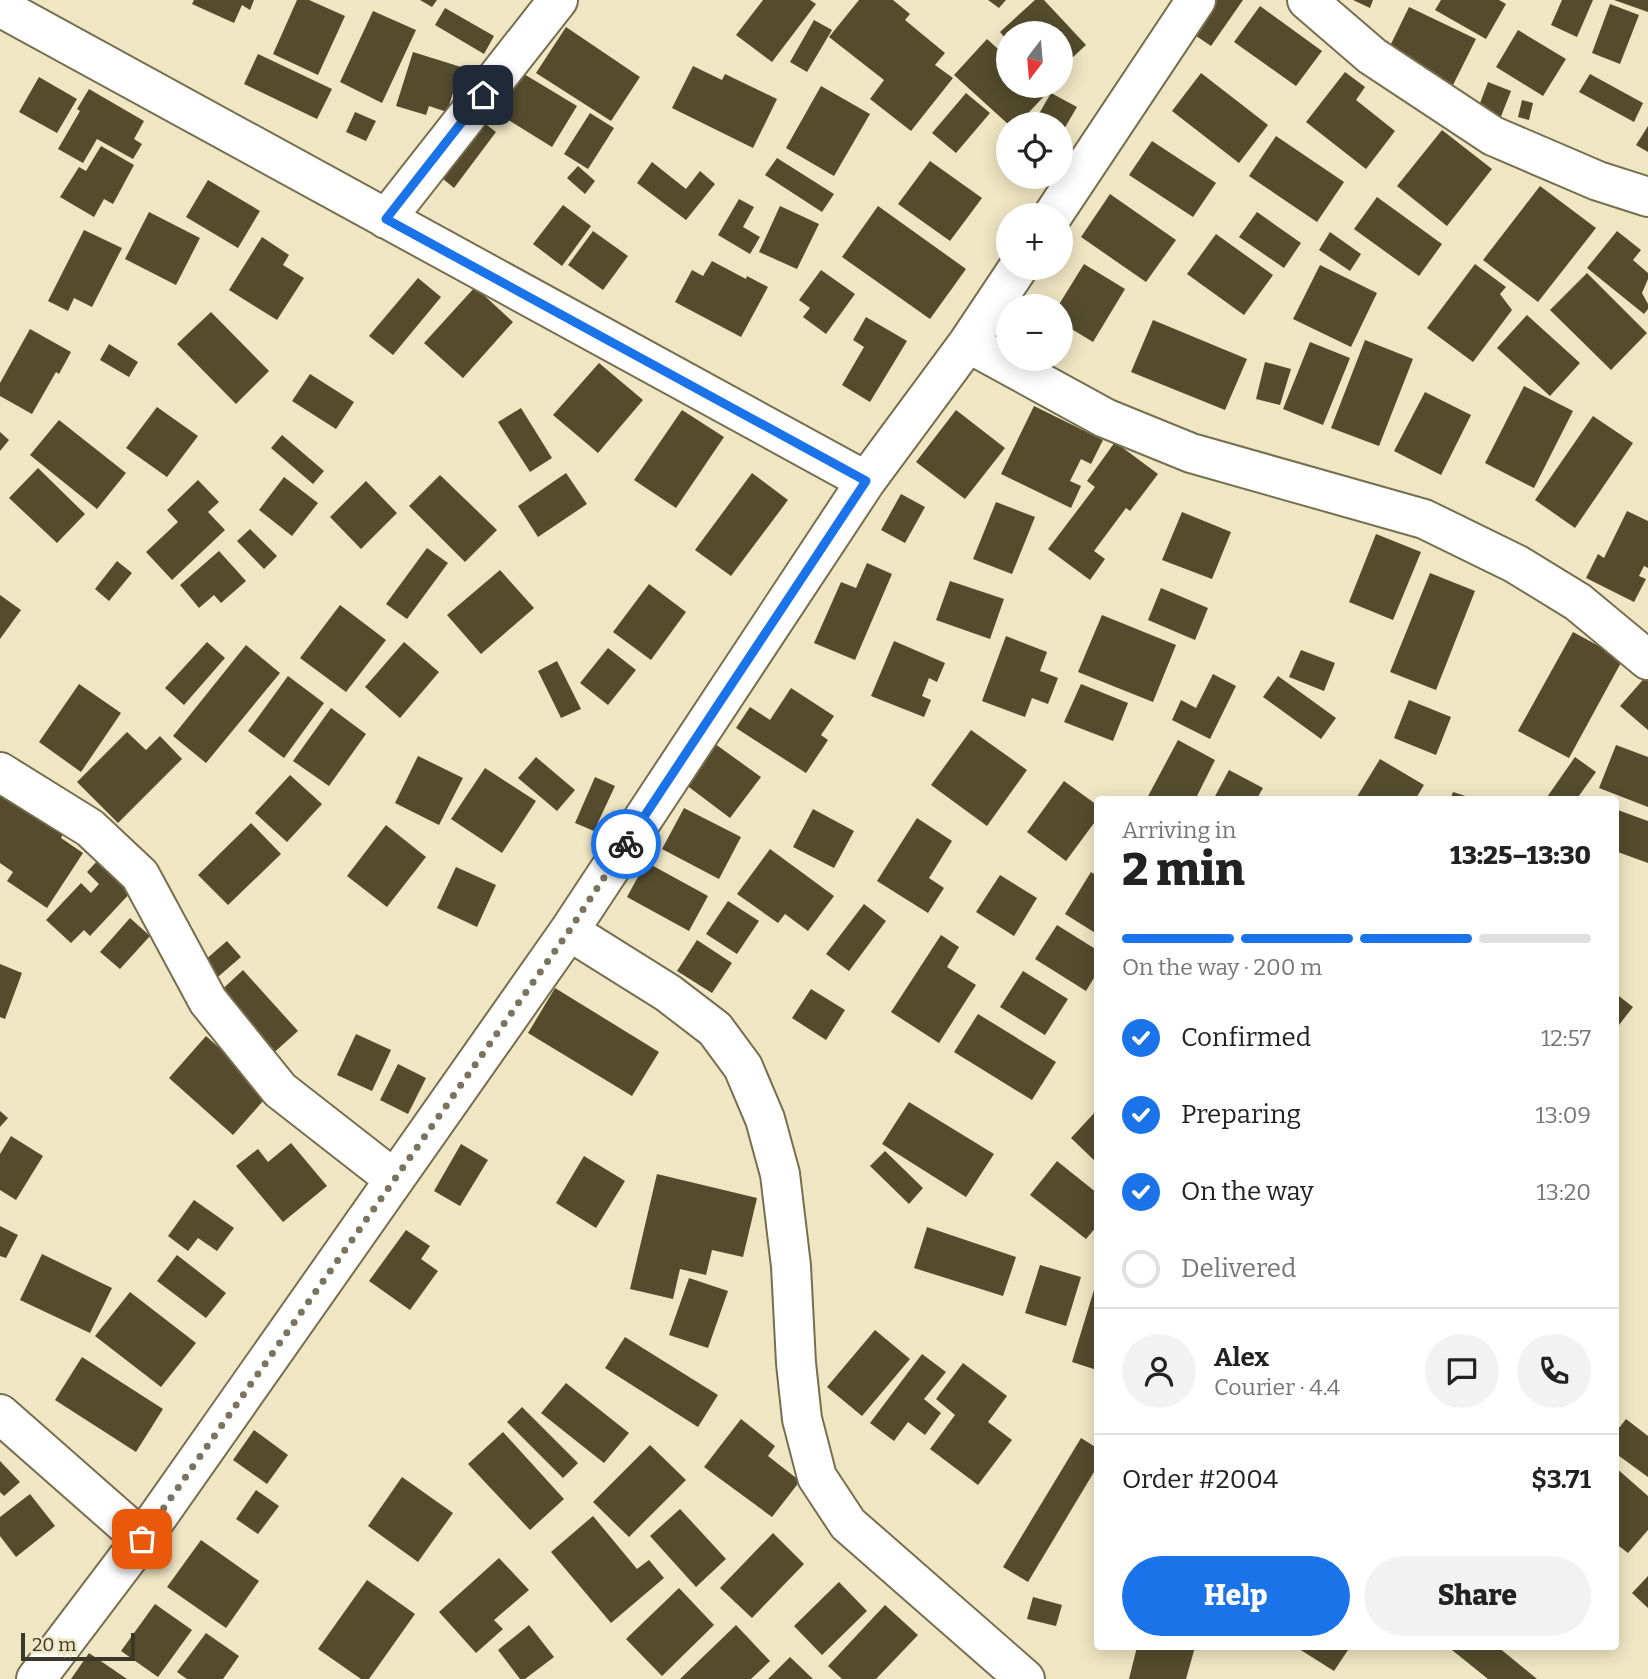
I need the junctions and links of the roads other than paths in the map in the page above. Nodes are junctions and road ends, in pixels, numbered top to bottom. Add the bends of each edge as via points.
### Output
1 (558, 0) edge
2 (1196, 0) edge
3 (1307, 0) edge
4 (0, 8) edge
5 (1648, 197) edge
6 (1061, 203) edge
7 (386, 219) junction
8 (1010, 280) edge
9 (968, 342) junction
10 (866, 481) junction
11 (1648, 660) edge
12 (0, 772) edge
13 (569, 931) junction
14 (394, 1179) junction
15 (0, 1414) edge
16 (142, 1539) junction
17 (36, 1679) edge
18 (1026, 1679) edge

1 - 7 street
2 - 6 street
3 - 5 street via 1372,56 1493,136
4 - 7 street
7 - 10 street
8 - 9 street
9 - 10 street
9 - 11 street via 1105,418 1191,453 1424,519 1516,564 1567,596
10 - 13 street
12 - 14 street via 90,828 141,875 208,1001 280,1090
13 - 14 street
13 - 18 street via 668,993 715,1029 743,1067 765,1119 780,1174 802,1419 817,1478 848,1524
14 - 16 street
15 - 16 street
16 - 17 street

